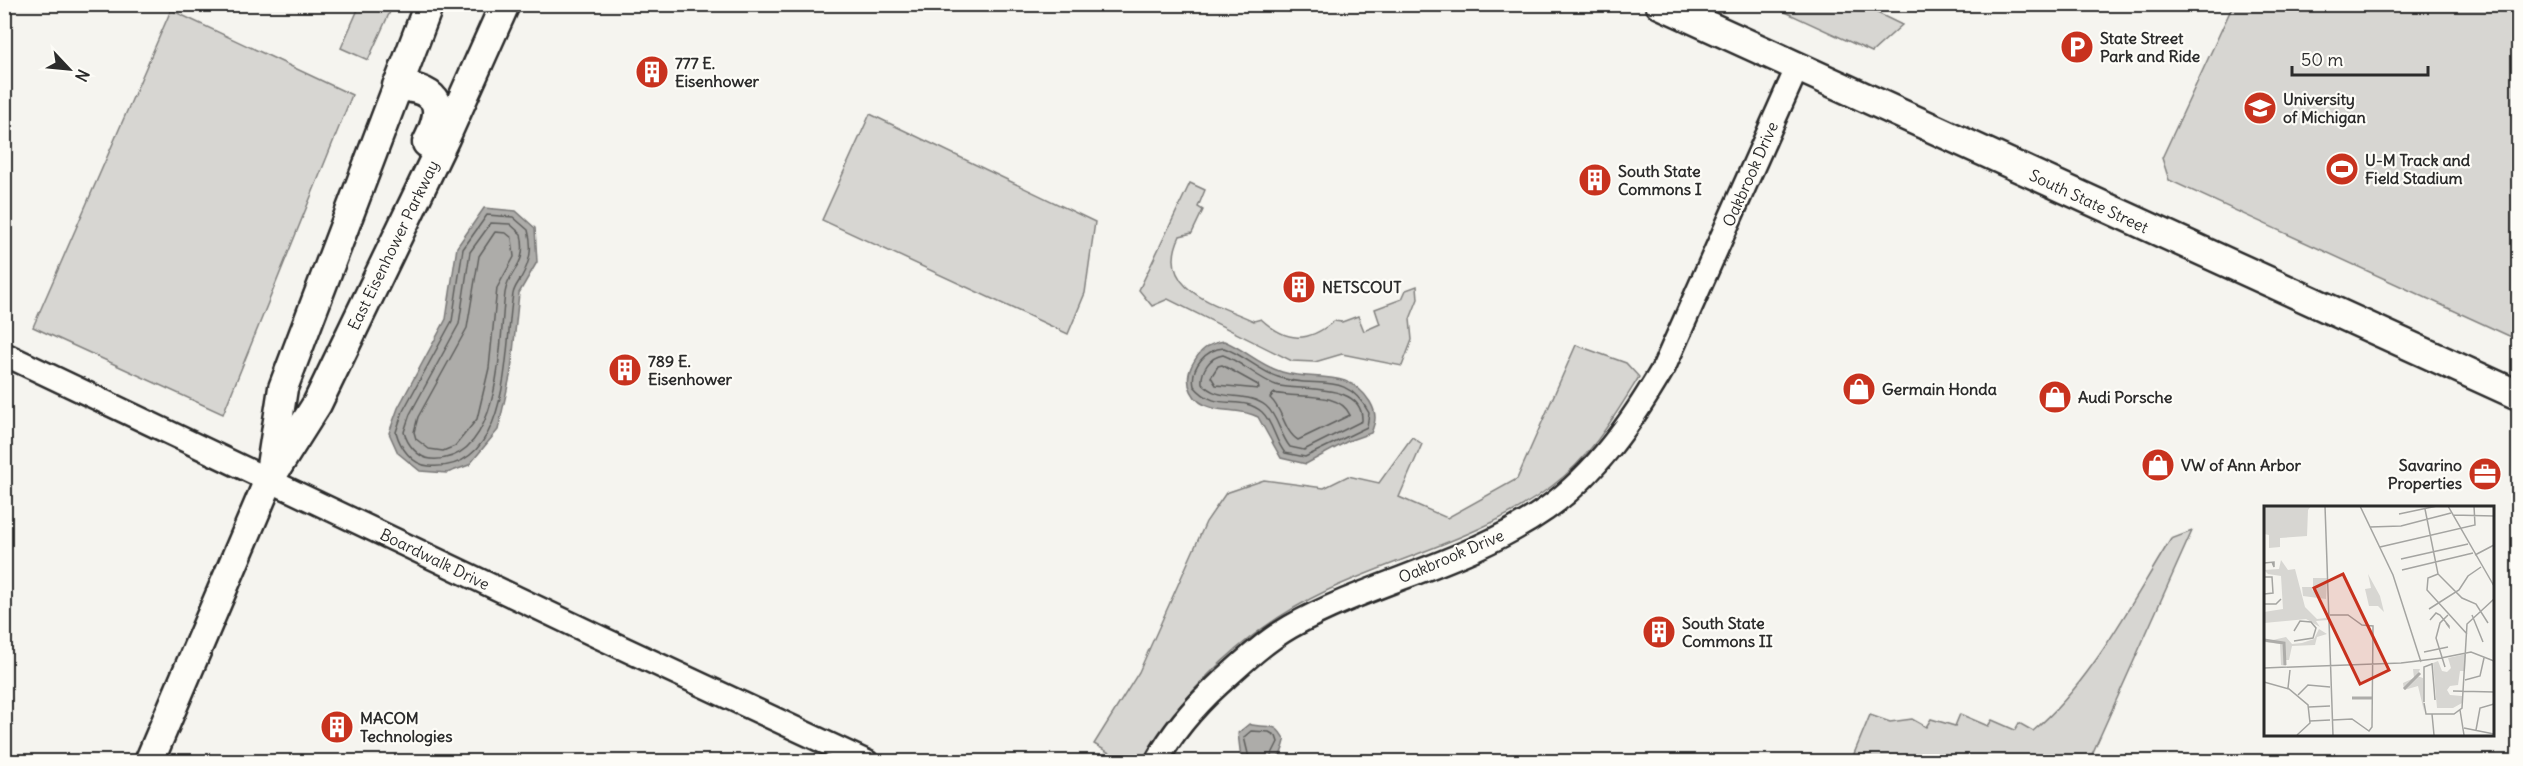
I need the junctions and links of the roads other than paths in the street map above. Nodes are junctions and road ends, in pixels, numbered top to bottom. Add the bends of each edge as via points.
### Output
1 (429, 4) edge
2 (505, 4) edge
3 (1660, 4) edge
4 (1797, 68) junction
5 (398, 86) junction
6 (394, 246) junction
7 (4, 354) edge
8 (2518, 395) edge
9 (269, 480) junction
10 (150, 762) edge
11 (867, 762) edge
12 (1156, 762) edge

1 - 5 main road, East Eisenhower Parkway
2 - 6 main road, East Eisenhower Parkway
3 - 4 main road, South State Street
4 - 8 main road, South State Street
4 - 12 street, Oakbrook Drive via 1664,367 1637,413 1596,465 1547,508 1496,539 1288,628 1246,659 1197,705
5 - 6 main road via 425,91 433,97 438,117 396,209
5 - 9 main road, East Eisenhower Parkway via 283,388
6 - 9 main road, East Eisenhower Parkway via 317,404
7 - 9 street, Boardwalk Drive
9 - 10 main road, East Eisenhower Parkway
9 - 11 street, Boardwalk Drive

